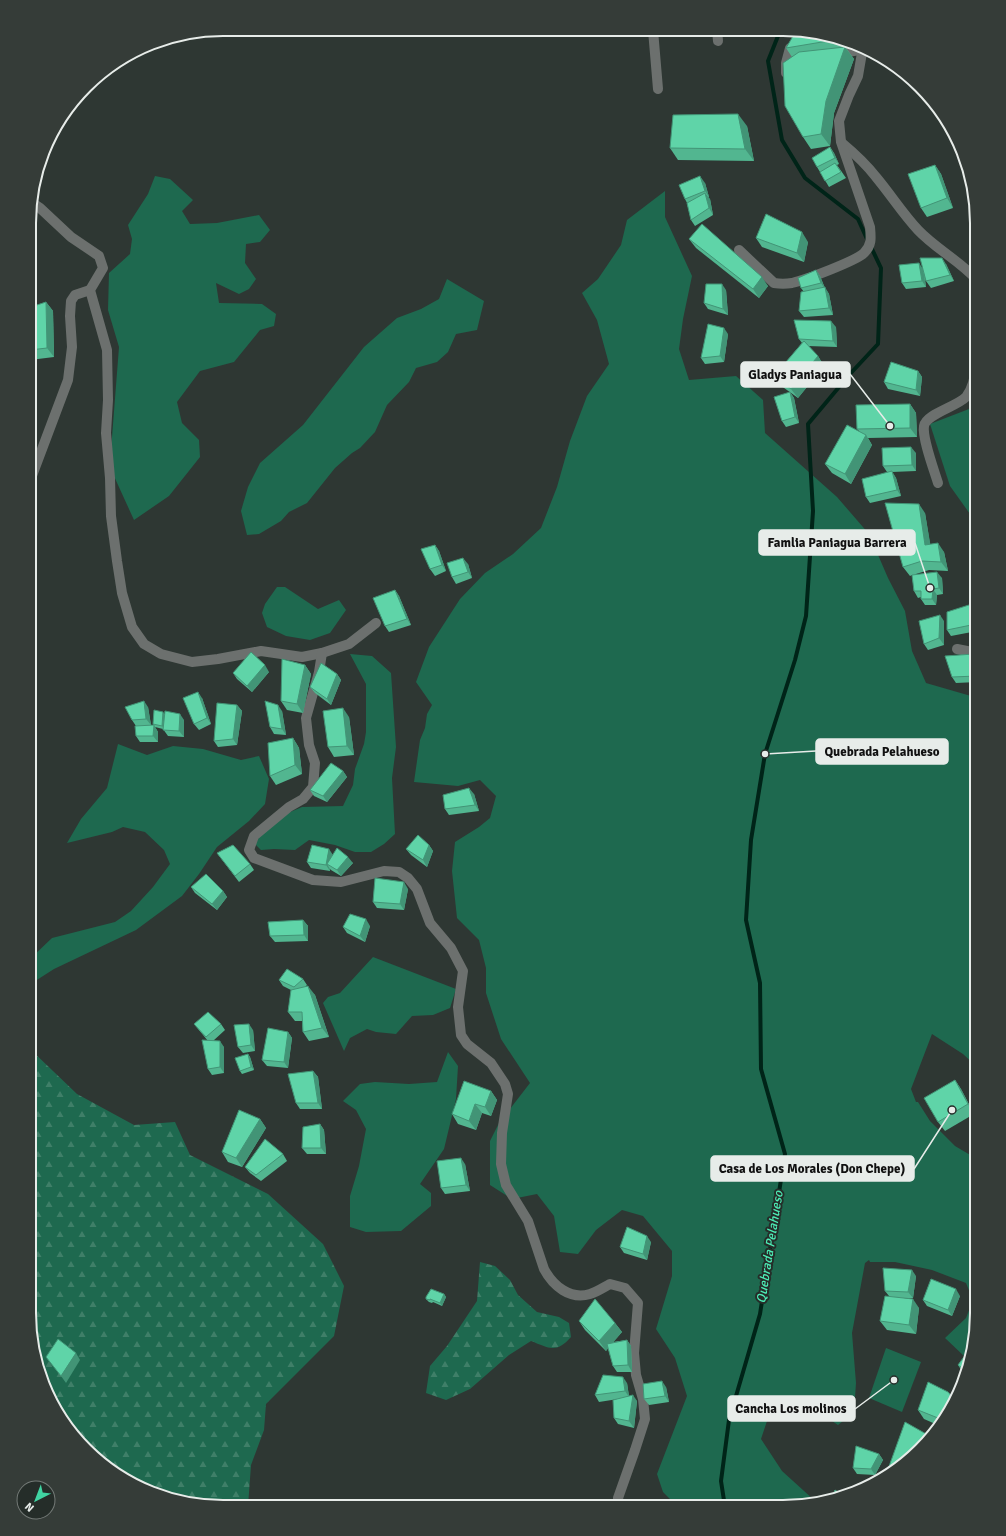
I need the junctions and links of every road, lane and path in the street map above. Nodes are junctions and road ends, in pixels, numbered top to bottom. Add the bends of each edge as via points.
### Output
1 (654, 36) edge
2 (790, 48) edge
3 (855, 50) edge
4 (863, 54) edge
5 (825, 56) edge
6 (786, 85) edge
7 (658, 89) dead end
8 (841, 142) junction
9 (37, 206) edge
10 (739, 250) dead end
11 (970, 272) edge
12 (90, 290) junction
13 (970, 389) edge
14 (36, 465) edge
15 (938, 483) dead end
16 (376, 623) dead end
17 (957, 649) dead end
18 (970, 652) edge
19 (322, 654) junction
20 (618, 1500) edge

1 - 7 street
2 - 6 street
3 - 5 street
4 - 8 street via 858,76 840,122
8 - 10 street via 870,228 872,240 864,254 794,283 782,284 774,283
8 - 11 street via 860,158 917,229
9 - 12 street via 71,237 99,256 103,268
12 - 14 street via 71,301 72,348 68,380
12 - 19 street via 107,350 106,434 111,516 122,593 132,627 144,644 161,654 192,662 261,651 302,657
13 - 15 street via 959,404 934,415 924,425 924,435
16 - 19 street via 349,644
17 - 18 street
19 - 20 street via 306,718 309,745 315,763 313,787 303,799 289,807 254,836 250,850 254,858 313,880 341,882 384,871 399,872 417,889 430,923 451,948 463,971 458,1007 461,1035 467,1044 491,1063 505,1084 508,1094 502,1132 501,1164 506,1185 528,1221 544,1269 557,1287 567,1292 591,1294 610,1284 625,1288 638,1303 634,1353 645,1419

